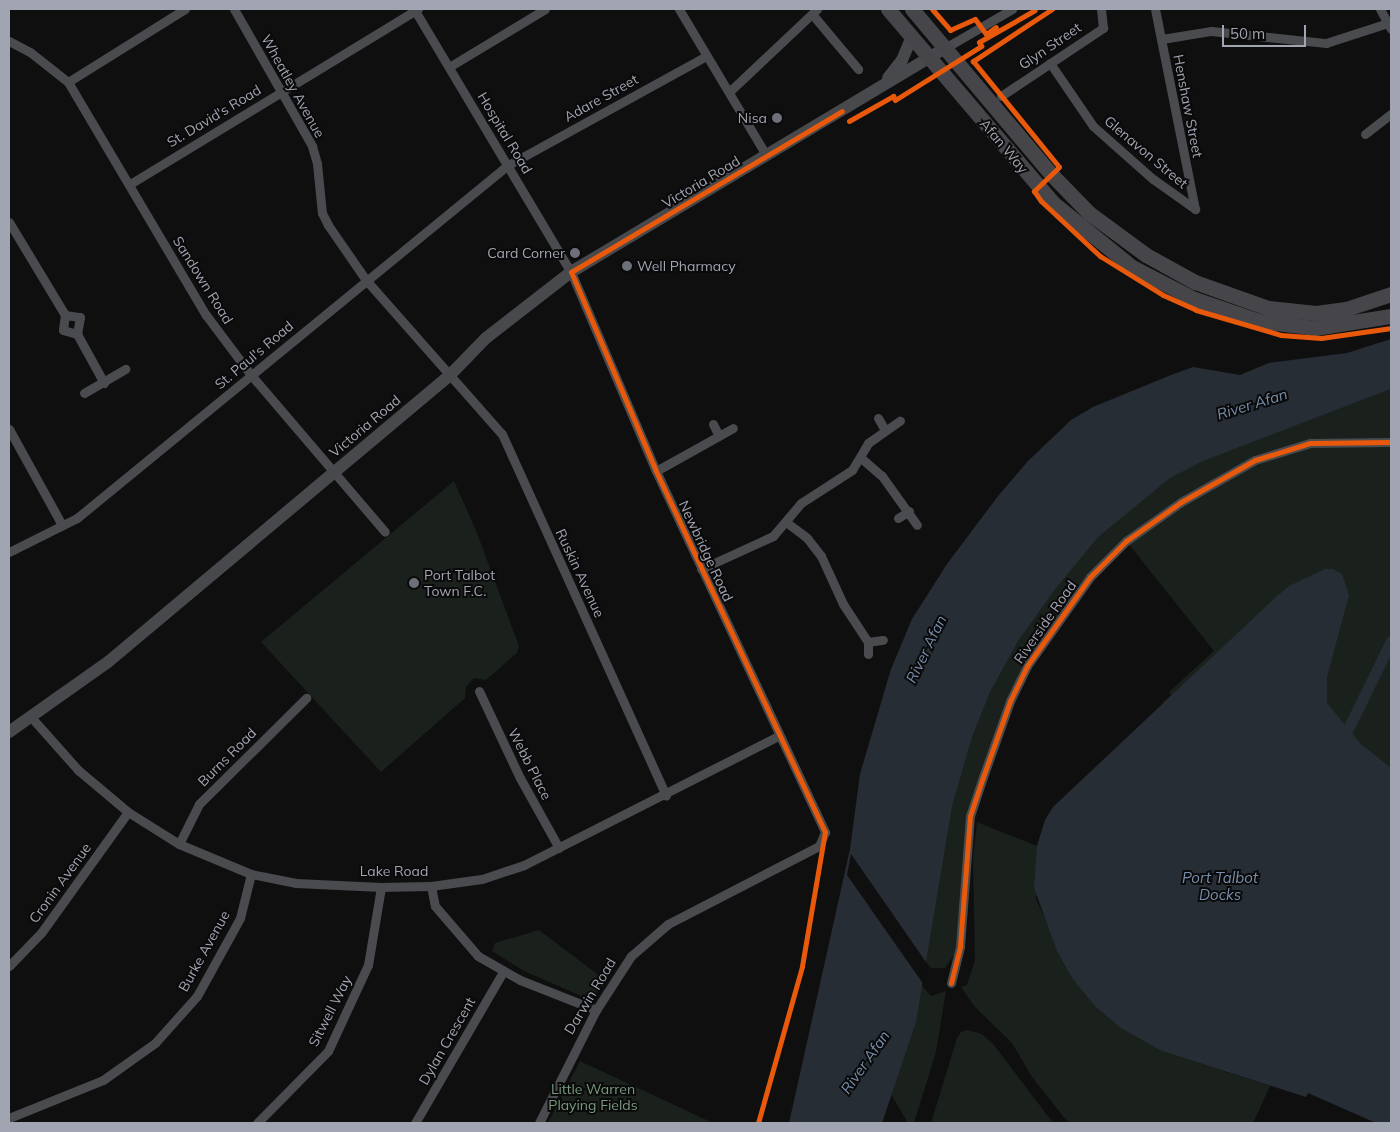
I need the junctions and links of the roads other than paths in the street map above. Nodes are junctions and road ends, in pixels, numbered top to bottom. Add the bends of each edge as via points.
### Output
1 (185, 9) edge
2 (234, 9) edge
3 (416, 9) edge
4 (545, 9) edge
5 (679, 9) edge
6 (888, 9) edge
7 (912, 9) edge
8 (1012, 9) edge
9 (1155, 9) edge
10 (1380, 9) edge
11 (1102, 11) edge
12 (814, 12) edge
13 (1390, 26) edge
14 (912, 36) junction
15 (1162, 39) junction
16 (9, 41) edge
17 (945, 48) junction
18 (706, 56) junction
19 (929, 58) junction
20 (1050, 63) junction
21 (449, 67) junction
22 (858, 69) dead end
23 (68, 82) junction
24 (885, 82) junction
25 (282, 91) junction
26 (729, 92) junction
27 (1001, 96) dead end
28 (1391, 114) edge
29 (1366, 134) dead end
30 (766, 155) junction
31 (508, 165) junction
32 (130, 184) junction
33 (1195, 209) joint
34 (9, 222) edge
35 (571, 272) junction
36 (366, 280) junction
37 (1391, 294) edge
38 (65, 315) junction
39 (1391, 316) edge
40 (77, 334) junction
41 (125, 369) dead end
42 (451, 374) junction
43 (251, 375) junction
44 (104, 383) junction
45 (84, 393) dead end
46 (878, 418) dead end
47 (900, 421) dead end
48 (713, 424) dead end
49 (733, 428) dead end
50 (9, 429) edge
51 (885, 430) junction
52 (718, 436) junction
53 (1391, 442) edge
54 (861, 458) junction
55 (334, 471) junction
56 (656, 471) junction
57 (910, 511) junction
58 (898, 518) dead end
59 (786, 522) junction
60 (62, 525) junction
61 (917, 525) dead end
62 (385, 532) dead end
63 (9, 552) edge
64 (701, 569) junction
65 (883, 640) dead end
66 (868, 642) junction
67 (868, 654) dead end
68 (479, 691) dead end
69 (306, 698) dead end
70 (31, 717) junction
71 (9, 732) edge
72 (778, 736) junction
73 (666, 795) junction
74 (128, 812) junction
75 (825, 837) joint
76 (179, 844) junction
77 (559, 848) junction
78 (251, 874) junction
79 (381, 886) junction
80 (431, 886) junction
81 (9, 966) edge
82 (503, 972) junction
83 (951, 982) dead end
84 (596, 1010) junction
85 (9, 1118) edge
86 (257, 1123) edge
87 (416, 1123) edge
88 (539, 1123) edge

1 - 23 street
2 - 25 street, Wheatley Avenue
3 - 21 street, Hospital Road
3 - 25 street, St. David's Road
4 - 21 street
5 - 18 street
6 - 14 main road, Afan Way
7 - 17 main road, Afan Way
8 - 17 street, Victoria Road
9 - 15 street, Henshaw Street
10 - 13 street
11 - 20 street, Glyn Street via 1103,28
12 - 22 street
12 - 26 street
13 - 15 street via 1326,43 1211,31
14 - 19 main road, Afan Way
14 - 24 street via 902,60
15 - 33 street, Henshaw Street
16 - 23 street, Sandown Road via 30,52
17 - 19 street, Victoria Road
17 - 37 main road, Afan Way via 1052,175 1089,213 1146,255 1195,282 1268,308 1316,313 1346,309
18 - 26 street
18 - 31 street, Adare Street
19 - 24 street, Victoria Road
19 - 39 main road, Afan Way via 1052,202 1132,267 1192,298 1260,321 1314,328
20 - 27 street, Glyn Street
20 - 33 street, Glenavon Street via 1093,126 1153,179
21 - 31 street, Hospital Road
23 - 32 street, Sandown Road
24 - 30 street, Victoria Road
25 - 32 street, St. David's Road
25 - 36 street, Wheatley Avenue via 312,146 322,212
26 - 30 street
28 - 29 street
30 - 35 street, Victoria Road
31 - 35 street, Hospital Road
31 - 36 street, St. Paul's Road
32 - 43 street, Sandown Road via 206,315
34 - 38 street
35 - 42 street, Victoria Road via 486,338
35 - 56 street, Newbridge Road
36 - 42 street, Wheatley Avenue
36 - 43 street, St. Paul's Road
38 - 40 street via 63,330
38 - 40 street via 80,317
40 - 44 street
41 - 44 street
42 - 55 street, Victoria Road
42 - 73 street, Ruskin Avenue via 502,434
43 - 55 street, Sandown Road
43 - 60 street, St. Paul's Road via 77,518
44 - 45 street
46 - 51 street
47 - 51 street
48 - 52 street
49 - 52 street
50 - 60 street
51 - 54 street via 868,443
52 - 56 street
53 - 83 street, Riverside Road via 1310,443 1255,460 1181,502 1126,541 1090,578 1026,666 983,777 970,816 960,946
54 - 57 street via 882,476
54 - 59 street via 852,470 801,503
55 - 62 street, Sandown Road
55 - 70 street, Victoria Road via 108,662
56 - 64 street, Newbridge Road
57 - 58 street
57 - 61 street
59 - 64 street via 773,536
59 - 66 street via 807,538 821,556 843,604
60 - 63 street, St. Paul's Road
64 - 72 street, Newbridge Road
65 - 66 street
66 - 67 street
68 - 77 street, Webb Place via 520,778
69 - 76 street, Burns Road via 199,804
70 - 71 street, Victoria Road
70 - 74 street, Lake Road via 78,770
72 - 73 street, Lake Road
72 - 75 street, Newbridge Road
73 - 77 street, Lake Road
74 - 76 street, Lake Road
74 - 81 street, Cronin Avenue via 41,933
75 - 84 street, Darwin Road via 815,849 668,924 631,956
76 - 78 street, Lake Road
77 - 80 street, Lake Road via 482,879
78 - 79 street, Lake Road via 296,883
78 - 85 street, Burke Avenue via 240,918 197,996 155,1043 103,1080
79 - 80 street, Lake Road
79 - 86 street, Sitwell Way via 368,965 328,1051
80 - 82 street via 435,906 478,956
82 - 84 street
82 - 87 street, Dylan Crescent
84 - 88 street, Darwin Road

